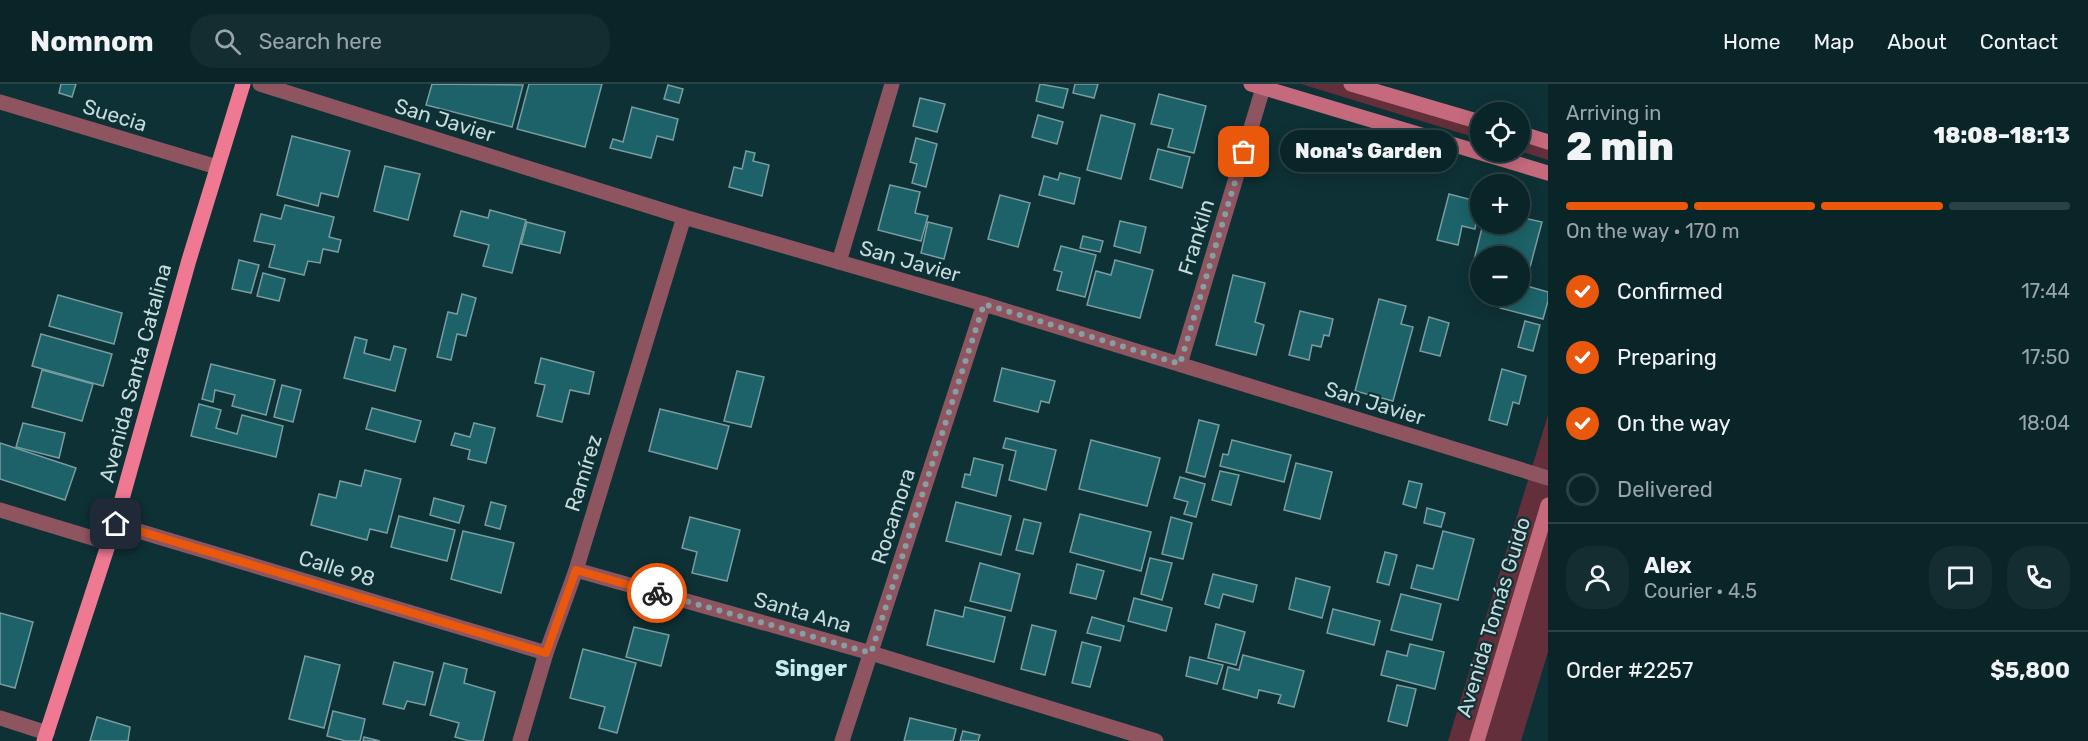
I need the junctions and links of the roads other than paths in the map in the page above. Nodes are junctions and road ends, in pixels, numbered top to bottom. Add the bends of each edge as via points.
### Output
1 (243, 84) edge
2 (260, 84) edge
3 (892, 84) edge
4 (1350, 84) edge
5 (1257, 86) edge
6 (0, 102) edge
7 (1470, 119) edge
8 (1530, 137) edge
9 (1548, 142) edge
10 (217, 167) junction
11 (1548, 173) edge
12 (684, 217) junction
13 (839, 262) junction
14 (984, 304) junction
15 (1180, 364) junction
16 (1548, 478) edge
17 (0, 510) edge
18 (1547, 510) edge
19 (116, 524) junction
20 (109, 543) junction
21 (576, 570) junction
22 (546, 653) junction
23 (871, 653) junction
24 (0, 718) edge
25 (45, 737) edge
26 (520, 741) edge
27 (842, 741) edge
28 (1156, 741) edge
29 (1477, 741) edge

1 - 10 main road, Avenida Santa Catalina
2 - 12 street, San Javier
3 - 13 street
4 - 7 main road
5 - 11 main road
5 - 15 street, Frankiln
6 - 10 street, Suecia
8 - 9 main road
10 - 19 main road, Avenida Santa Catalina
12 - 13 street, San Javier
12 - 21 street, Ramírez
13 - 14 street, San Javier
14 - 15 street, San Javier
14 - 23 street, Rocamora
15 - 16 street, San Javier
17 - 20 street
18 - 29 main road, Avenida Tomás Guido
19 - 20 main road, Avenida Santa Catalina
19 - 22 street, Calle 98
20 - 25 main road, Avenida Santa Catalina
21 - 22 street, Ramírez
21 - 23 street, Santa Ana
22 - 26 street, Ramírez
23 - 27 street, Rocamora
23 - 28 street, Santa Ana
24 - 25 street

